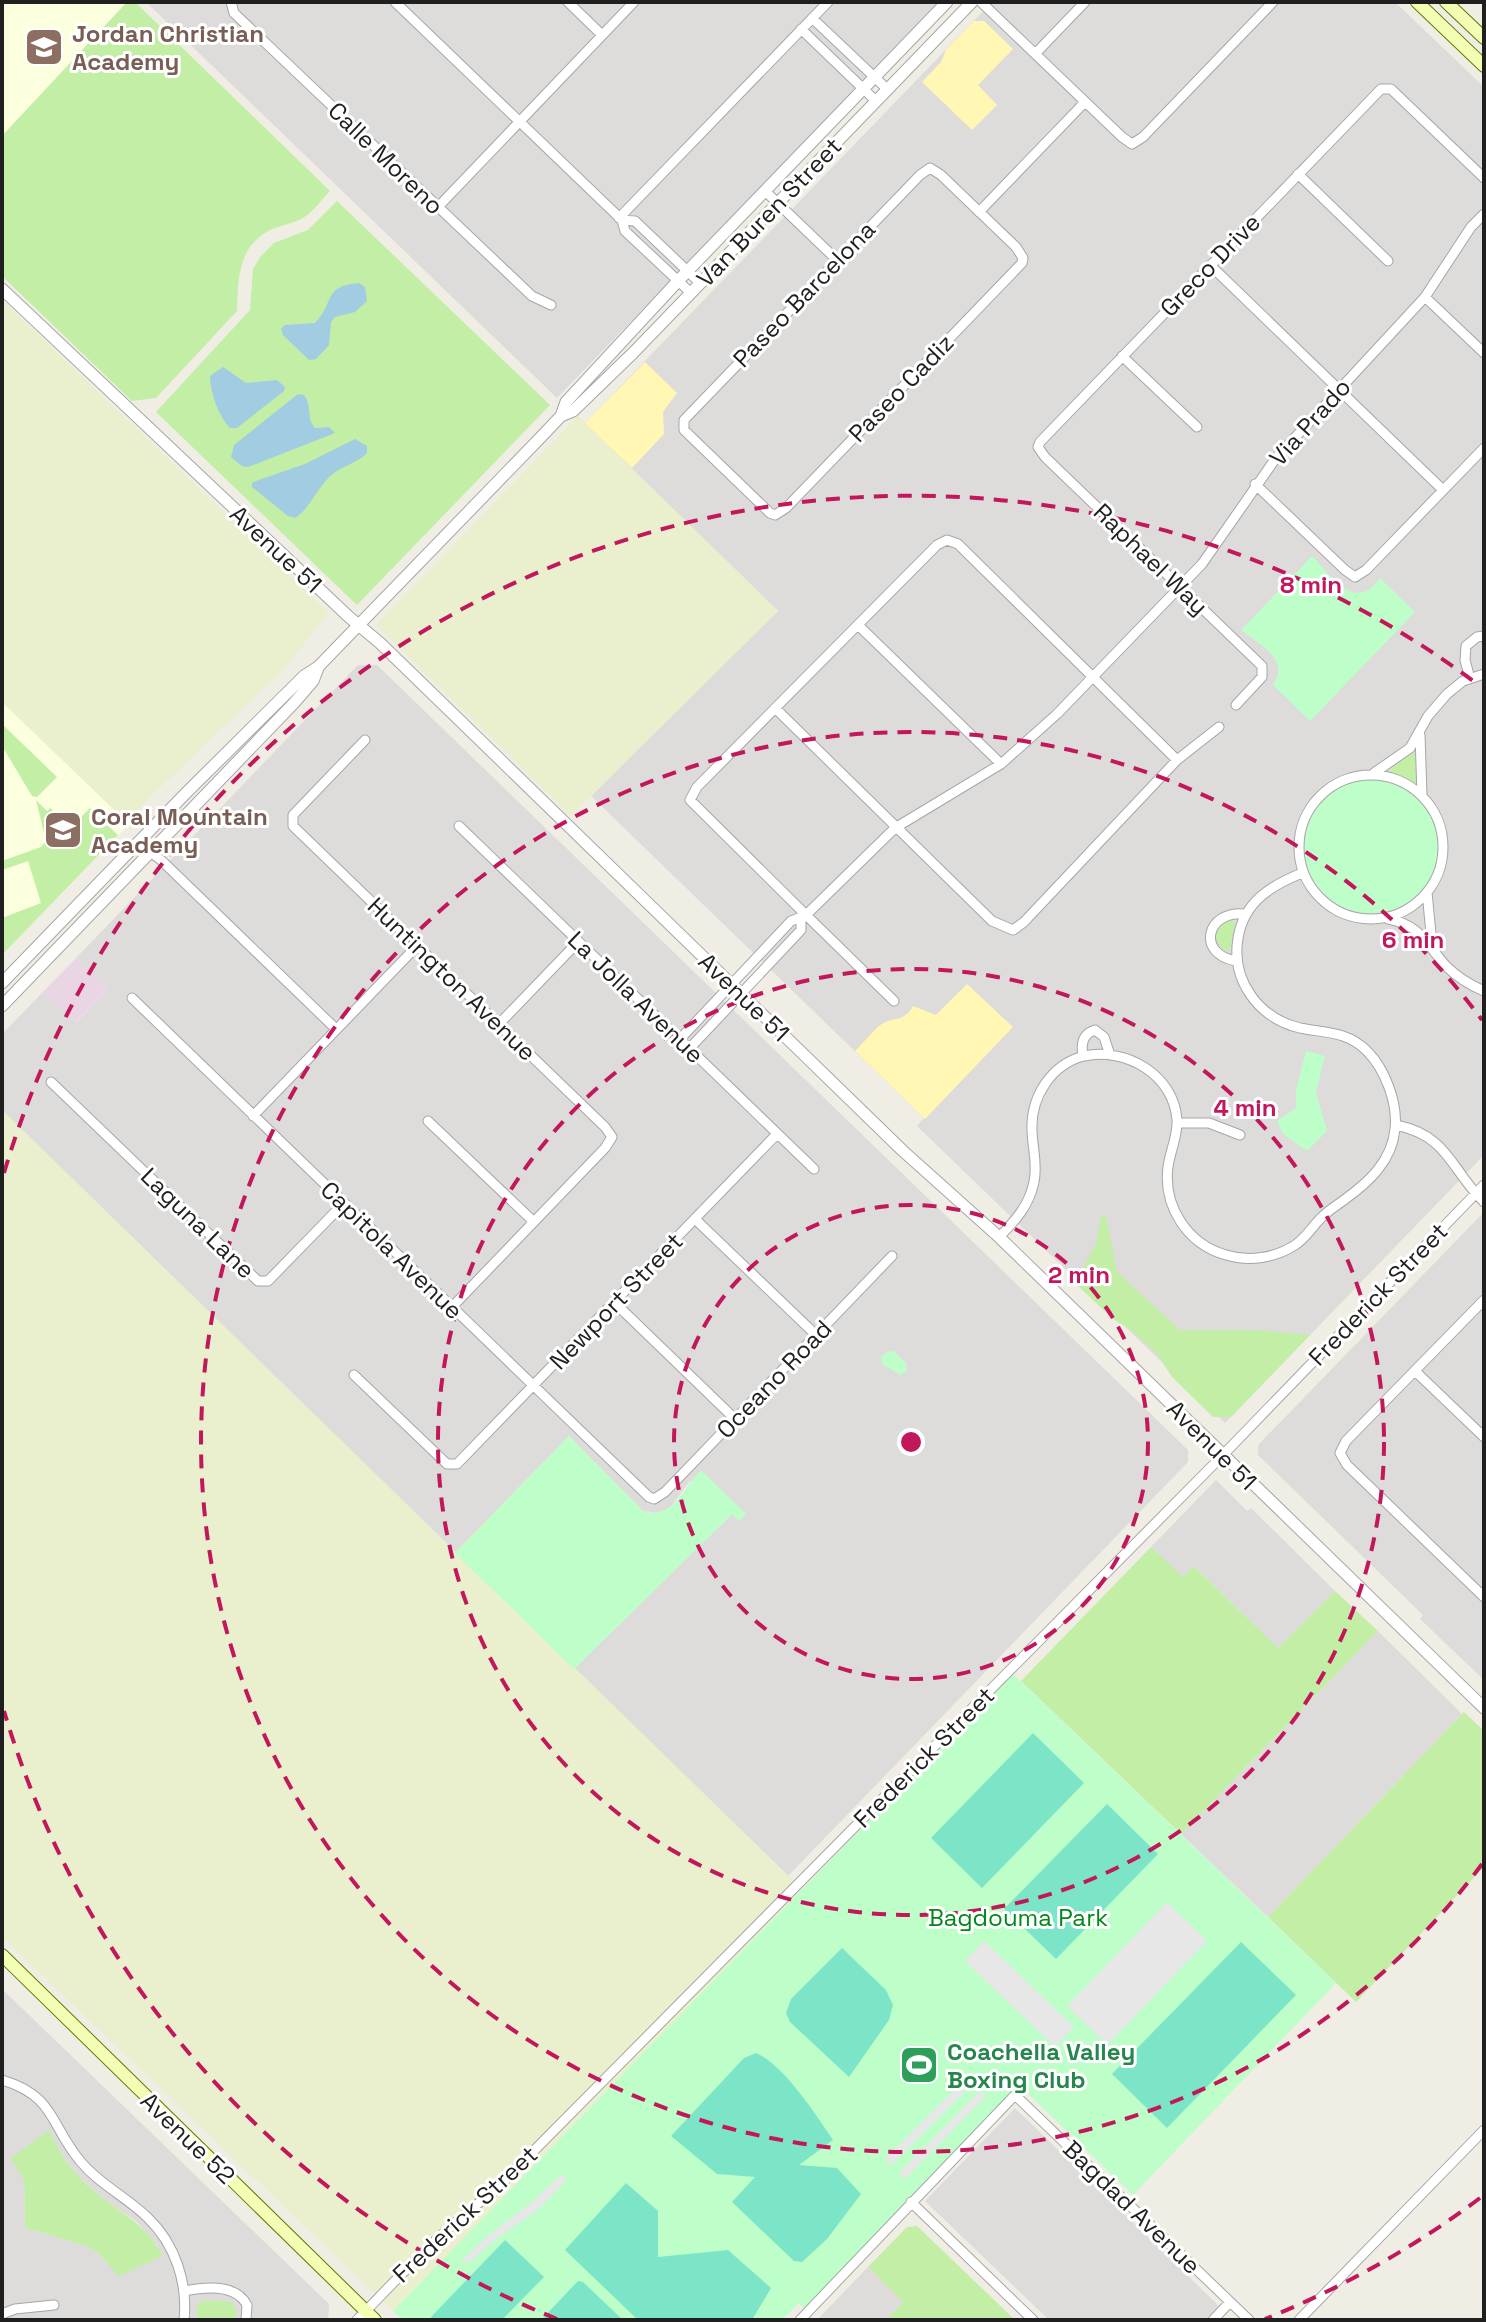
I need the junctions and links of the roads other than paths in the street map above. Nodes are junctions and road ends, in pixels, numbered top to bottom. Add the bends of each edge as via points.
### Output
1 (231, 2) edge
2 (395, 2) edge
3 (568, 2) edge
4 (634, 2) edge
5 (828, 2) edge
6 (947, 2) edge
7 (972, 2) edge
8 (981, 2) edge
9 (1085, 2) edge
10 (1273, 2) edge
11 (1446, 2) edge
12 (1420, 4) edge
13 (812, 18) junction
14 (801, 29) junction
15 (602, 35) junction
16 (1484, 38) edge
17 (1035, 54) junction
18 (1484, 66) edge
19 (874, 77) junction
20 (862, 89) junction
21 (887, 89) junction
22 (876, 101) junction
23 (1085, 102) junction
24 (519, 121) junction
25 (1298, 174) junction
26 (1484, 178) edge
27 (765, 191) junction
28 (778, 203) junction
29 (437, 208) junction
30 (979, 212) junction
31 (1484, 214) edge
32 (620, 219) junction
33 (837, 260) junction
34 (1388, 261) dead end
35 (1210, 265) junction
36 (688, 271) junction
37 (678, 281) junction
38 (700, 283) junction
39 (2, 289) edge
40 (691, 293) junction
41 (1425, 297) junction
42 (551, 305) dead end
43 (1484, 353) edge
44 (1122, 356) junction
45 (1340, 390) junction
46 (561, 416) junction
47 (682, 425) joint
48 (1197, 427) dead end
49 (1038, 447) joint
50 (1484, 448) edge
51 (1255, 484) junction
52 (1443, 490) junction
53 (1180, 587) junction
54 (358, 625) junction
55 (858, 625) junction
56 (1484, 636) edge
57 (318, 667) junction
58 (1484, 674) edge
59 (1092, 678) junction
60 (1470, 679) junction
61 (1236, 705) dead end
62 (775, 708) junction
63 (1219, 727) dead end
64 (1420, 734) junction
65 (365, 740) dead end
66 (1177, 760) junction
67 (1001, 764) junction
68 (1374, 773) junction
69 (1422, 795) junction
70 (459, 826) dead end
71 (895, 828) junction
72 (138, 843) junction
73 (151, 852) junction
74 (1302, 873) junction
75 (1427, 891) junction
76 (1245, 914) junction
77 (803, 917) junction
78 (1384, 918) junction
79 (578, 942) junction
80 (1432, 944) junction
81 (417, 946) junction
82 (1236, 961) junction
83 (2, 983) edge
84 (732, 985) junction
85 (1484, 991) edge
86 (742, 994) junction
87 (132, 998) dead end
88 (894, 1001) dead end
89 (2, 1006) edge
90 (499, 1024) junction
91 (336, 1029) junction
92 (680, 1039) junction
93 (689, 1049) junction
94 (1110, 1055) junction
95 (1083, 1056) junction
96 (51, 1082) dead end
97 (253, 1116) junction
98 (428, 1121) dead end
99 (1177, 1123) junction
100 (1396, 1125) junction
101 (777, 1134) junction
102 (1240, 1135) dead end
103 (814, 1169) dead end
104 (1484, 1185) edge
105 (1475, 1194) junction
106 (1484, 1202) edge
107 (344, 1203) junction
108 (695, 1219) junction
109 (534, 1222) junction
110 (999, 1237) junction
111 (892, 1256) dead end
112 (1484, 1300) edge
113 (614, 1302) junction
114 (452, 1307) junction
115 (816, 1335) junction
116 (1415, 1371) junction
117 (354, 1375) dead end
118 (533, 1386) junction
119 (735, 1419) junction
120 (1484, 1437) edge
121 (1223, 1455) junction
122 (654, 1499) joint
123 (1484, 1597) edge
124 (1484, 1708) edge
125 (2, 1955) edge
126 (2, 2080) edge
127 (1484, 2130) edge
128 (911, 2202) junction
129 (185, 2291) junction
130 (1230, 2302) junction
131 (54, 2305) dead end
132 (2, 2314) edge
133 (247, 2316) edge
134 (366, 2317) edge
135 (184, 2320) edge
136 (800, 2320) edge
137 (1033, 2320) edge
138 (1213, 2320) edge
139 (1249, 2320) edge
140 (1299, 2320) edge

1 - 29 street, Calle Moreno via 234,13
2 - 24 street
3 - 15 street
4 - 15 street
5 - 13 street
6 - 19 street, Van Buren Street
7 - 21 street, Van Buren Street
8 - 17 street
9 - 17 street
10 - 23 street via 1132,144
11 - 16 main road
12 - 18 main road
13 - 14 street
13 - 19 street
14 - 20 street
14 - 32 street
15 - 24 street
17 - 23 street
19 - 20 street, Van Buren Street
19 - 21 street
20 - 22 street
20 - 27 street, Van Buren Street
21 - 22 street, Van Buren Street
22 - 28 street, Van Buren Street
23 - 30 street
24 - 29 street
24 - 32 street
25 - 26 street, Greco Drive via 1386,87
25 - 34 street
25 - 35 street, Greco Drive
27 - 28 street
27 - 36 street, Van Buren Street
28 - 33 street
28 - 38 street, Van Buren Street
29 - 42 street, Calle Moreno via 532,296
30 - 33 street, Paseo Barcelona via 930,168
30 - 47 street, Paseo Cadiz via 1021,253 1017,269 786,508 775,515 765,508
31 - 41 street, Via Prado
32 - 36 street via 635,221
32 - 37 street via 625,231
33 - 47 street, Paseo Barcelona
35 - 44 street, Greco Drive
35 - 45 street
36 - 37 street, Van Buren Street
36 - 38 street
37 - 40 street
37 - 46 street, Van Buren Street via 566,402
38 - 40 street, Van Buren Street
39 - 54 street, Avenue 51
40 - 46 street, Van Buren Street via 573,411
41 - 43 street
41 - 45 street, Via Prado
44 - 48 street
44 - 49 street, Greco Drive
45 - 51 street, Via Prado
45 - 52 street
46 - 54 street, Van Buren Street
49 - 53 street, Raphael Way
50 - 52 street
51 - 52 street via 1355,577
51 - 53 street, Via Prado via 1217,545
53 - 59 street, Via Prado
53 - 61 street, Raphael Way via 1264,672
54 - 57 street, Van Buren Street
54 - 84 street, Avenue 51
55 - 59 street via 947,540 958,544
55 - 62 street
55 - 67 street
56 - 60 street via 1466,646
57 - 72 street, Van Buren Street
57 - 73 street, Van Buren Street via 294,703
58 - 60 street
59 - 66 street
59 - 67 street, Via Prado
60 - 64 street via 1440,700
62 - 71 street
62 - 77 street via 690,800
63 - 66 street
64 - 68 street via 1410,748
64 - 69 street
65 - 81 street, Huntington Avenue via 292,820
66 - 71 street via 1013,930 992,921
67 - 71 street, Via Prado
68 - 69 street
68 - 74 street via 1330,786 1311,805 1298,848
69 - 75 street via 1436,818 1443,846 1439,870
70 - 79 street, La Jolla Avenue
71 - 77 street, Via Prado
72 - 73 street
72 - 83 street, Van Buren Street
73 - 89 street, Van Buren Street
73 - 91 street
74 - 76 street via 1270,888
74 - 78 street via 1320,897 1345,914
75 - 78 street via 1408,908
75 - 80 street
76 - 82 street
76 - 82 street via 1223,916 1211,933 1217,954
77 - 84 street via 791,921
77 - 86 street via 801,930
77 - 88 street
78 - 80 street via 1413,929
79 - 90 street
79 - 92 street, La Jolla Avenue
80 - 85 street via 1453,973
81 - 90 street, Huntington Avenue
81 - 91 street
82 - 100 street via 1246,989 1272,1016 1299,1028 1342,1035 1367,1051 1391,1095
84 - 86 street, Avenue 51
84 - 92 street
86 - 93 street
86 - 110 street, Avenue 51
87 - 97 street, Capitola Avenue
90 - 109 street, Huntington Avenue via 612,1137
91 - 97 street
92 - 93 street, La Jolla Avenue
93 - 101 street, La Jolla Avenue
94 - 95 street
94 - 95 street via 1104,1037 1095,1030 1084,1038
94 - 99 street via 1141,1065 1160,1081
95 - 110 street via 1056,1071 1040,1091 1032,1121 1034,1185 1023,1210
96 - 107 street, Laguna Lane via 258,1281 268,1281
97 - 107 street, Capitola Avenue
98 - 109 street
99 - 100 street via 1167,1181 1178,1220 1218,1253 1258,1258 1297,1244 1326,1213 1362,1187 1387,1156
99 - 102 street via 1209,1123
100 - 105 street via 1431,1138
101 - 103 street, La Jolla Avenue
101 - 108 street, Newport Street
104 - 105 street, Frederick Street
105 - 106 street
105 - 121 street, Frederick Street
107 - 114 street, Capitola Avenue
108 - 113 street, Newport Street
108 - 115 street
109 - 114 street
110 - 121 street, Avenue 51
111 - 115 street, Oceano Road
112 - 116 street
113 - 118 street, Newport Street
113 - 119 street
114 - 118 street, Capitola Avenue
115 - 119 street, Oceano Road
116 - 120 street
116 - 123 street via 1340,1453
117 - 118 street, Newport Street via 452,1466
118 - 122 street, Capitola Avenue
119 - 122 street, Oceano Road
121 - 124 street, Avenue 51
121 - 134 street, Frederick Street via 493,2192 455,2220 394,2279
125 - 134 main road, Avenue 52
126 - 129 street via 44,2103 80,2162 163,2235
127 - 140 street
128 - 130 street, Bagdad Avenue via 1015,2095
128 - 136 street
128 - 137 street
129 - 133 street via 229,2290 243,2297
129 - 135 street
130 - 138 street
130 - 139 street, Bagdad Avenue
131 - 132 street

